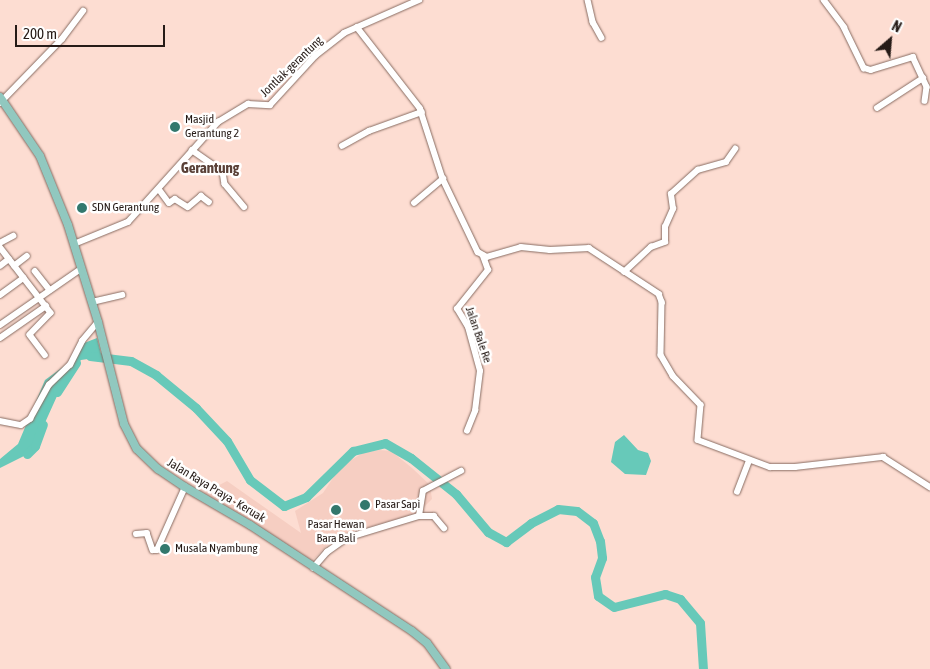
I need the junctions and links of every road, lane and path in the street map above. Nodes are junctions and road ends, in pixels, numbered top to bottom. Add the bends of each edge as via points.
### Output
1 (419, 0) edge
2 (588, 0) edge
3 (824, 0) edge
4 (83, 11) dead end
5 (357, 28) junction
6 (602, 38) dead end
7 (926, 79) edge
8 (1, 100) edge
9 (925, 100) dead end
10 (876, 108) dead end
11 (422, 112) junction
12 (342, 146) dead end
13 (736, 149) dead end
14 (192, 150) junction
15 (443, 179) junction
16 (159, 189) junction
17 (209, 202) dead end
18 (414, 203) dead end
19 (244, 207) dead end
20 (13, 236) dead end
21 (74, 244) junction
22 (0, 245) edge
23 (27, 256) dead end
24 (483, 256) junction
25 (9, 259) junction
26 (0, 266) edge
27 (14, 266) junction
28 (81, 268) junction
29 (35, 271) dead end
30 (624, 272) junction
31 (24, 278) junction
32 (50, 290) junction
33 (0, 295) edge
34 (122, 295) dead end
35 (39, 298) junction
36 (92, 302) junction
37 (46, 306) junction
38 (98, 322) junction
39 (0, 325) edge
40 (0, 338) edge
41 (45, 355) dead end
42 (0, 421) edge
43 (467, 430) dead end
44 (749, 461) junction
45 (461, 471) dead end
46 (184, 487) junction
47 (930, 487) edge
48 (737, 492) dead end
49 (419, 516) junction
50 (444, 528) dead end
51 (136, 534) dead end
52 (313, 568) junction
53 (446, 669) edge

1 - 5 street, Jontlak-gerantung
2 - 6 street via 593,22
3 - 7 street via 849,36 864,68 871,70 910,56
4 - 8 street via 62,39
5 - 11 street
5 - 14 street, Jontlak-gerantung via 324,47 272,103 267,106 248,104 208,130
7 - 9 street via 928,90
7 - 10 street
8 - 21 main road, Jalan Raya Praya - Keruak via 40,156
11 - 12 street via 369,131
11 - 15 street
13 - 30 street via 726,162 698,170 671,194 673,209 665,227 666,240 651,247
14 - 16 street, Jontlak-gerantung
14 - 19 street via 223,172 225,184
15 - 18 street
15 - 24 street via 475,249
16 - 17 street via 169,203 175,199 188,207 201,196
16 - 21 street, Jontlak-gerantung via 122,227
20 - 22 street
21 - 28 main road, Jalan Raya Praya - Keruak
22 - 25 street
23 - 27 street
24 - 30 street via 521,247 550,250 586,248
24 - 43 street, Jalan Bale Re via 488,270 457,309 468,327 480,372 474,415
25 - 26 street
25 - 27 street
27 - 31 street
28 - 32 street
28 - 36 main road, Jalan Raya Praya - Keruak
29 - 32 street
30 - 44 street via 655,291 661,299 661,355 673,376 702,408 698,439
31 - 33 street
31 - 35 street
32 - 35 street
34 - 36 street
35 - 37 street
35 - 39 street
36 - 38 main road, Jalan Raya Praya - Keruak
37 - 40 street
37 - 41 street via 51,317 30,335
38 - 42 street via 82,341 70,365 49,385 30,419 21,424
38 - 46 main road, Jalan Raya Praya - Keruak via 109,372 132,441 158,469
44 - 47 street via 770,467 795,467 883,457
44 - 48 street
45 - 49 street via 423,491
46 - 51 street via 158,550 153,550 146,533
46 - 52 main road, Jalan Raya Praya - Keruak via 255,528
49 - 50 street via 434,516
49 - 52 street via 347,538 327,552
52 - 53 main road, Jalan Raya Praya - Keruak via 412,631 427,643

